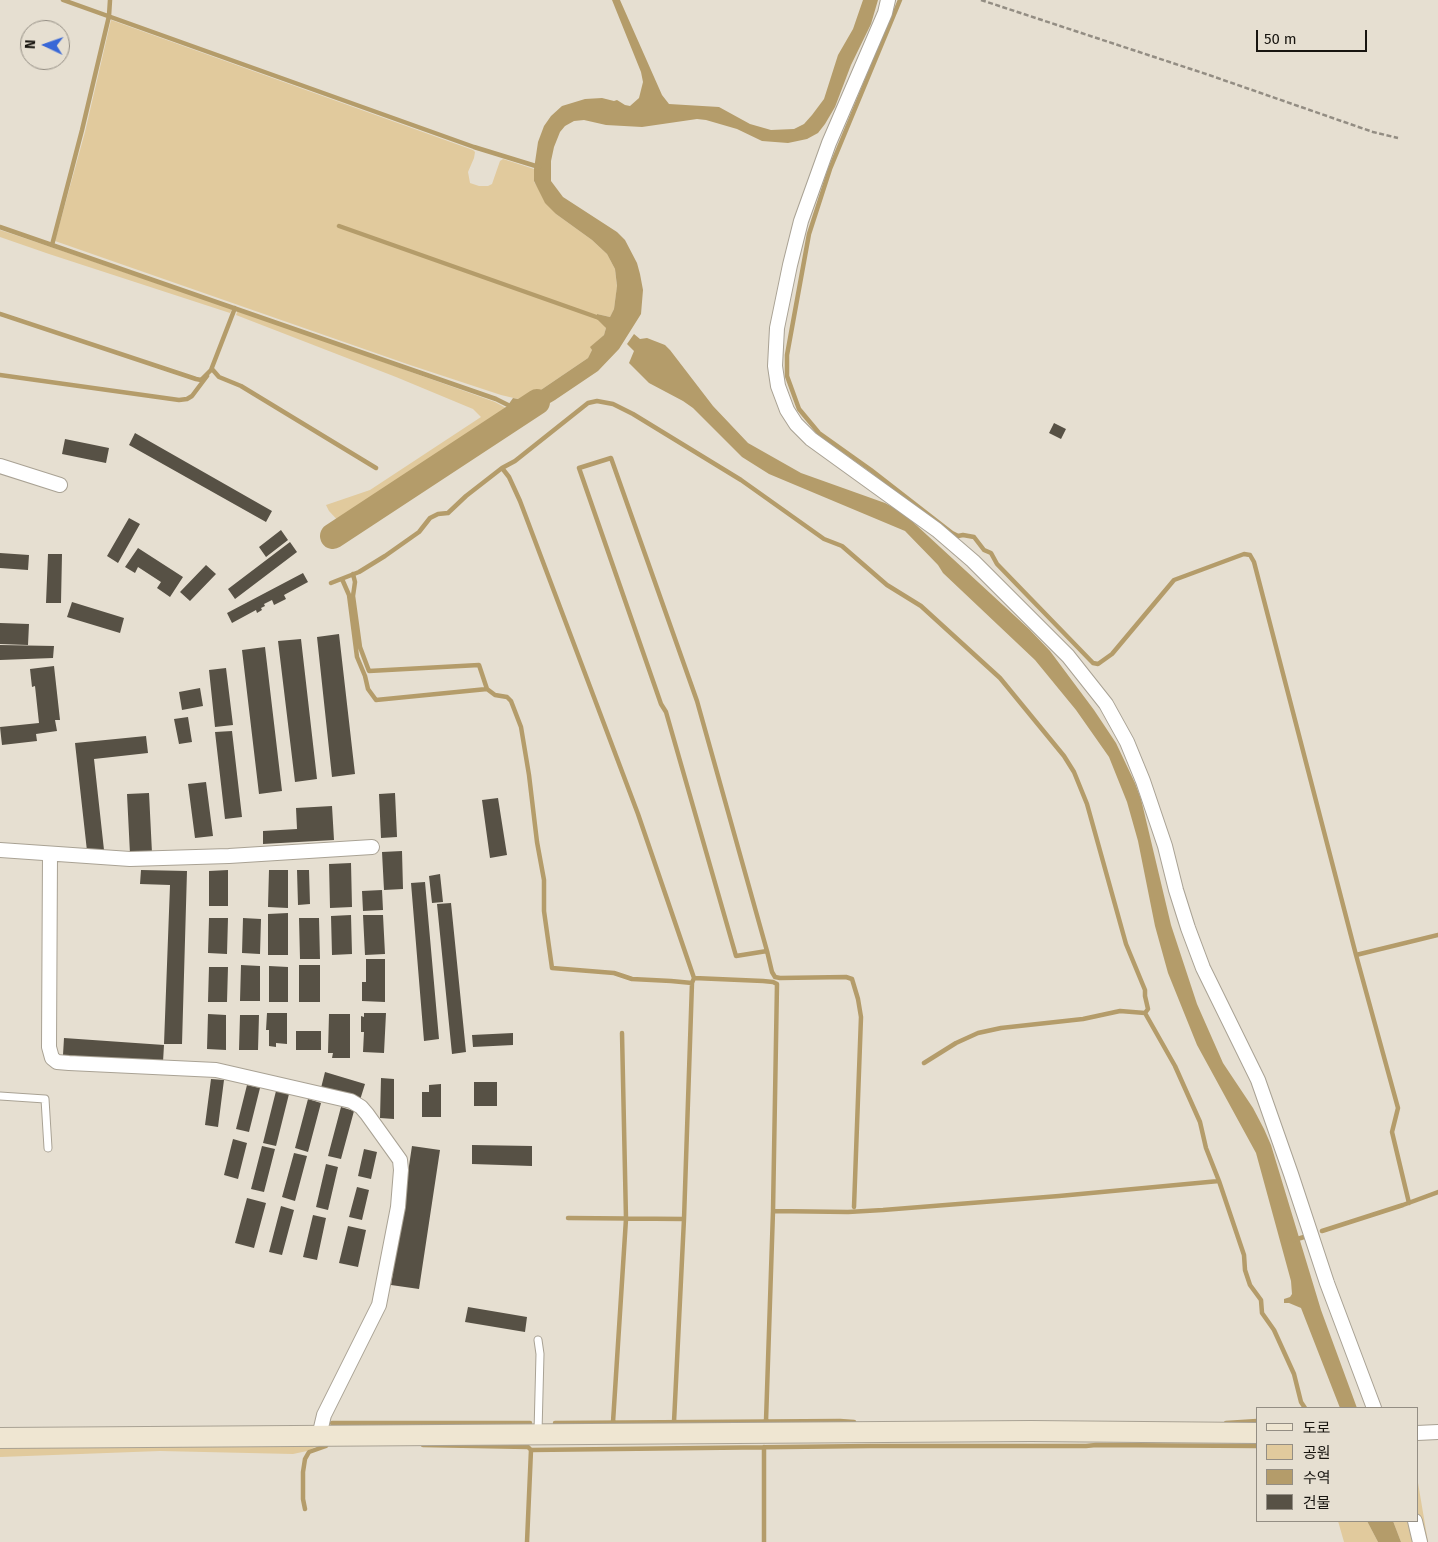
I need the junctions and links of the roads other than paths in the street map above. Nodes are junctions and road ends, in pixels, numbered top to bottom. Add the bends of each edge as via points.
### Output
1 (888, 0) edge
2 (0, 466) edge
3 (60, 485) dead end
4 (372, 846) dead end
5 (0, 850) edge
6 (50, 854) junction
7 (0, 1096) edge
8 (48, 1148) dead end
9 (538, 1340) dead end
10 (1374, 1407) edge
11 (1438, 1432) edge
12 (1256, 1433) edge
13 (1418, 1433) edge
14 (538, 1434) junction
15 (319, 1436) junction
16 (0, 1438) edge
17 (1414, 1522) edge
18 (1420, 1542) edge

1 - 10 street via 829,143 801,221 777,328 775,366 778,386 787,410 811,439 936,530 973,561 1068,656 1106,704 1144,781 1203,968 1258,1080 1327,1283
2 - 3 street
4 - 6 street via 130,859
5 - 6 street
6 - 15 street via 49,1047 52,1058 69,1064 216,1070 351,1101 368,1114 400,1160 398,1207 378,1305 324,1415
7 - 8 lane via 45,1099
9 - 14 lane
11 - 13 street
12 - 14 street
14 - 15 street
15 - 16 street
17 - 18 street

